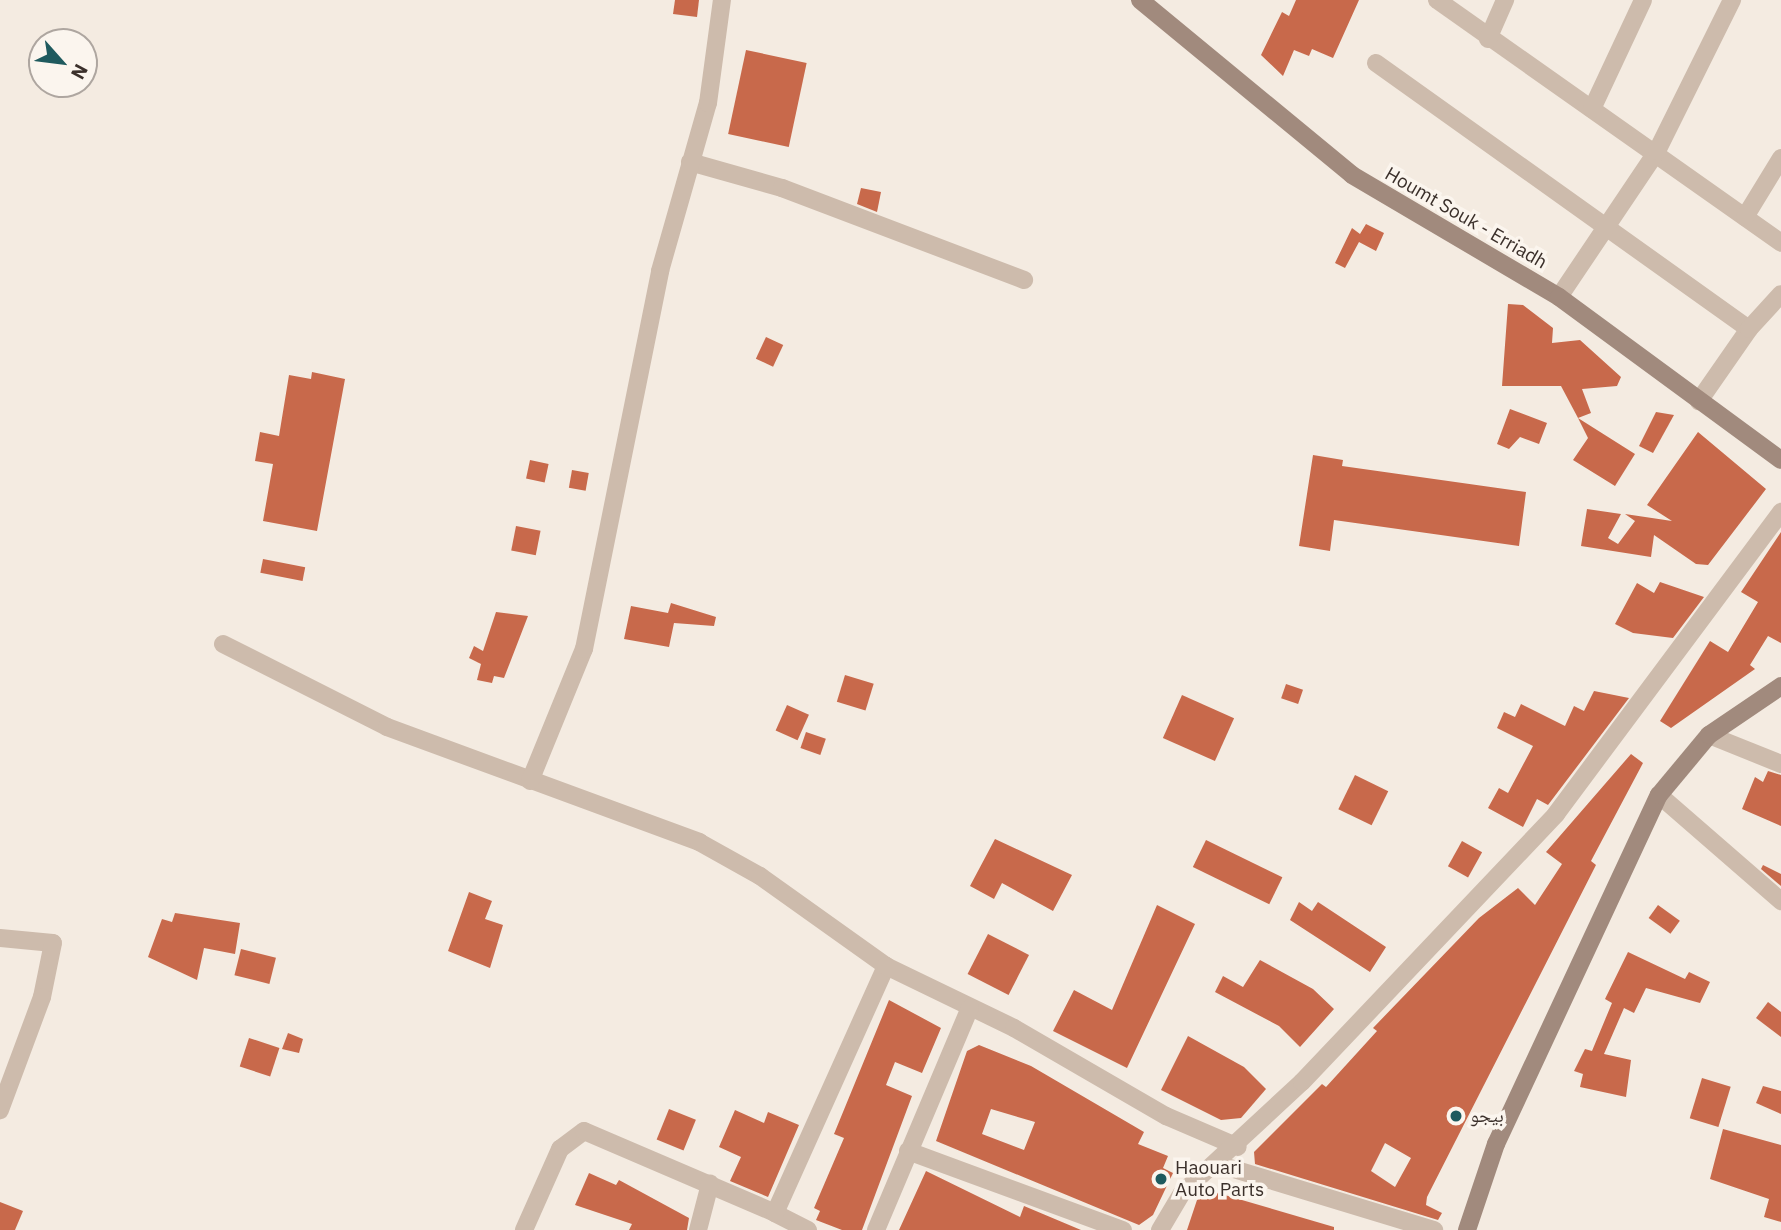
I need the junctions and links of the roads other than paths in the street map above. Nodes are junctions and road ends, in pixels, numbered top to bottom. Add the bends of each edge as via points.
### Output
1 (722, 0) edge
2 (1140, 0) edge
3 (1437, 0) edge
4 (1504, 0) edge
5 (1643, 0) edge
6 (1732, 0) edge
7 (1488, 39) junction
8 (1376, 63) dead end
9 (1592, 109) junction
10 (1657, 151) junction
11 (1781, 158) edge
12 (690, 162) junction
13 (1745, 217) junction
14 (1608, 224) junction
15 (1781, 243) edge
16 (1024, 280) dead end
17 (1781, 294) edge
18 (1559, 296) junction
19 (1749, 328) junction
20 (1699, 401) junction
21 (1781, 460) edge
22 (1781, 512) edge
23 (223, 643) dead end
24 (1781, 686) edge
25 (1709, 735) junction
26 (1781, 764) edge
27 (530, 780) junction
28 (1659, 795) junction
29 (1781, 901) edge
30 (0, 938) edge
31 (886, 966) junction
32 (970, 1008) junction
33 (0, 1110) edge
34 (1238, 1146) junction
35 (908, 1151) junction
36 (1217, 1164) junction
37 (710, 1184) junction
38 (775, 1213) junction
39 (524, 1230) edge
40 (698, 1230) edge
41 (808, 1230) edge
42 (876, 1230) edge
43 (1123, 1230) edge
44 (1160, 1230) edge
45 (1434, 1230) edge
46 (1467, 1230) edge

1 - 12 street via 708,103
2 - 18 street, Houmt Souk - Erriadh via 1352,174
3 - 7 street
4 - 7 street
5 - 9 street
6 - 10 street
7 - 9 street
8 - 14 street
9 - 10 street
10 - 13 street
10 - 14 street
11 - 13 street
12 - 16 street via 782,188
12 - 27 street via 660,271 584,649
13 - 15 street
14 - 18 street
14 - 19 street
17 - 19 street
18 - 20 street, Houmt Souk - Erriadh
19 - 20 street
20 - 21 street, Houmt Souk - Erriadh
22 - 34 street via 1556,814
23 - 27 street via 359,714
24 - 25 street
25 - 26 street
25 - 28 street
27 - 31 street via 699,842 760,876
28 - 29 street
28 - 46 street via 1496,1144
30 - 33 street via 53,943 42,997
31 - 32 street
31 - 38 street
32 - 34 street via 1156,1111
32 - 35 street
34 - 36 street
35 - 42 street
35 - 43 street
36 - 44 street via 1182,1193
36 - 45 street
37 - 38 street
37 - 39 street via 600,1135 576,1132 560,1149
37 - 40 street
38 - 41 street

